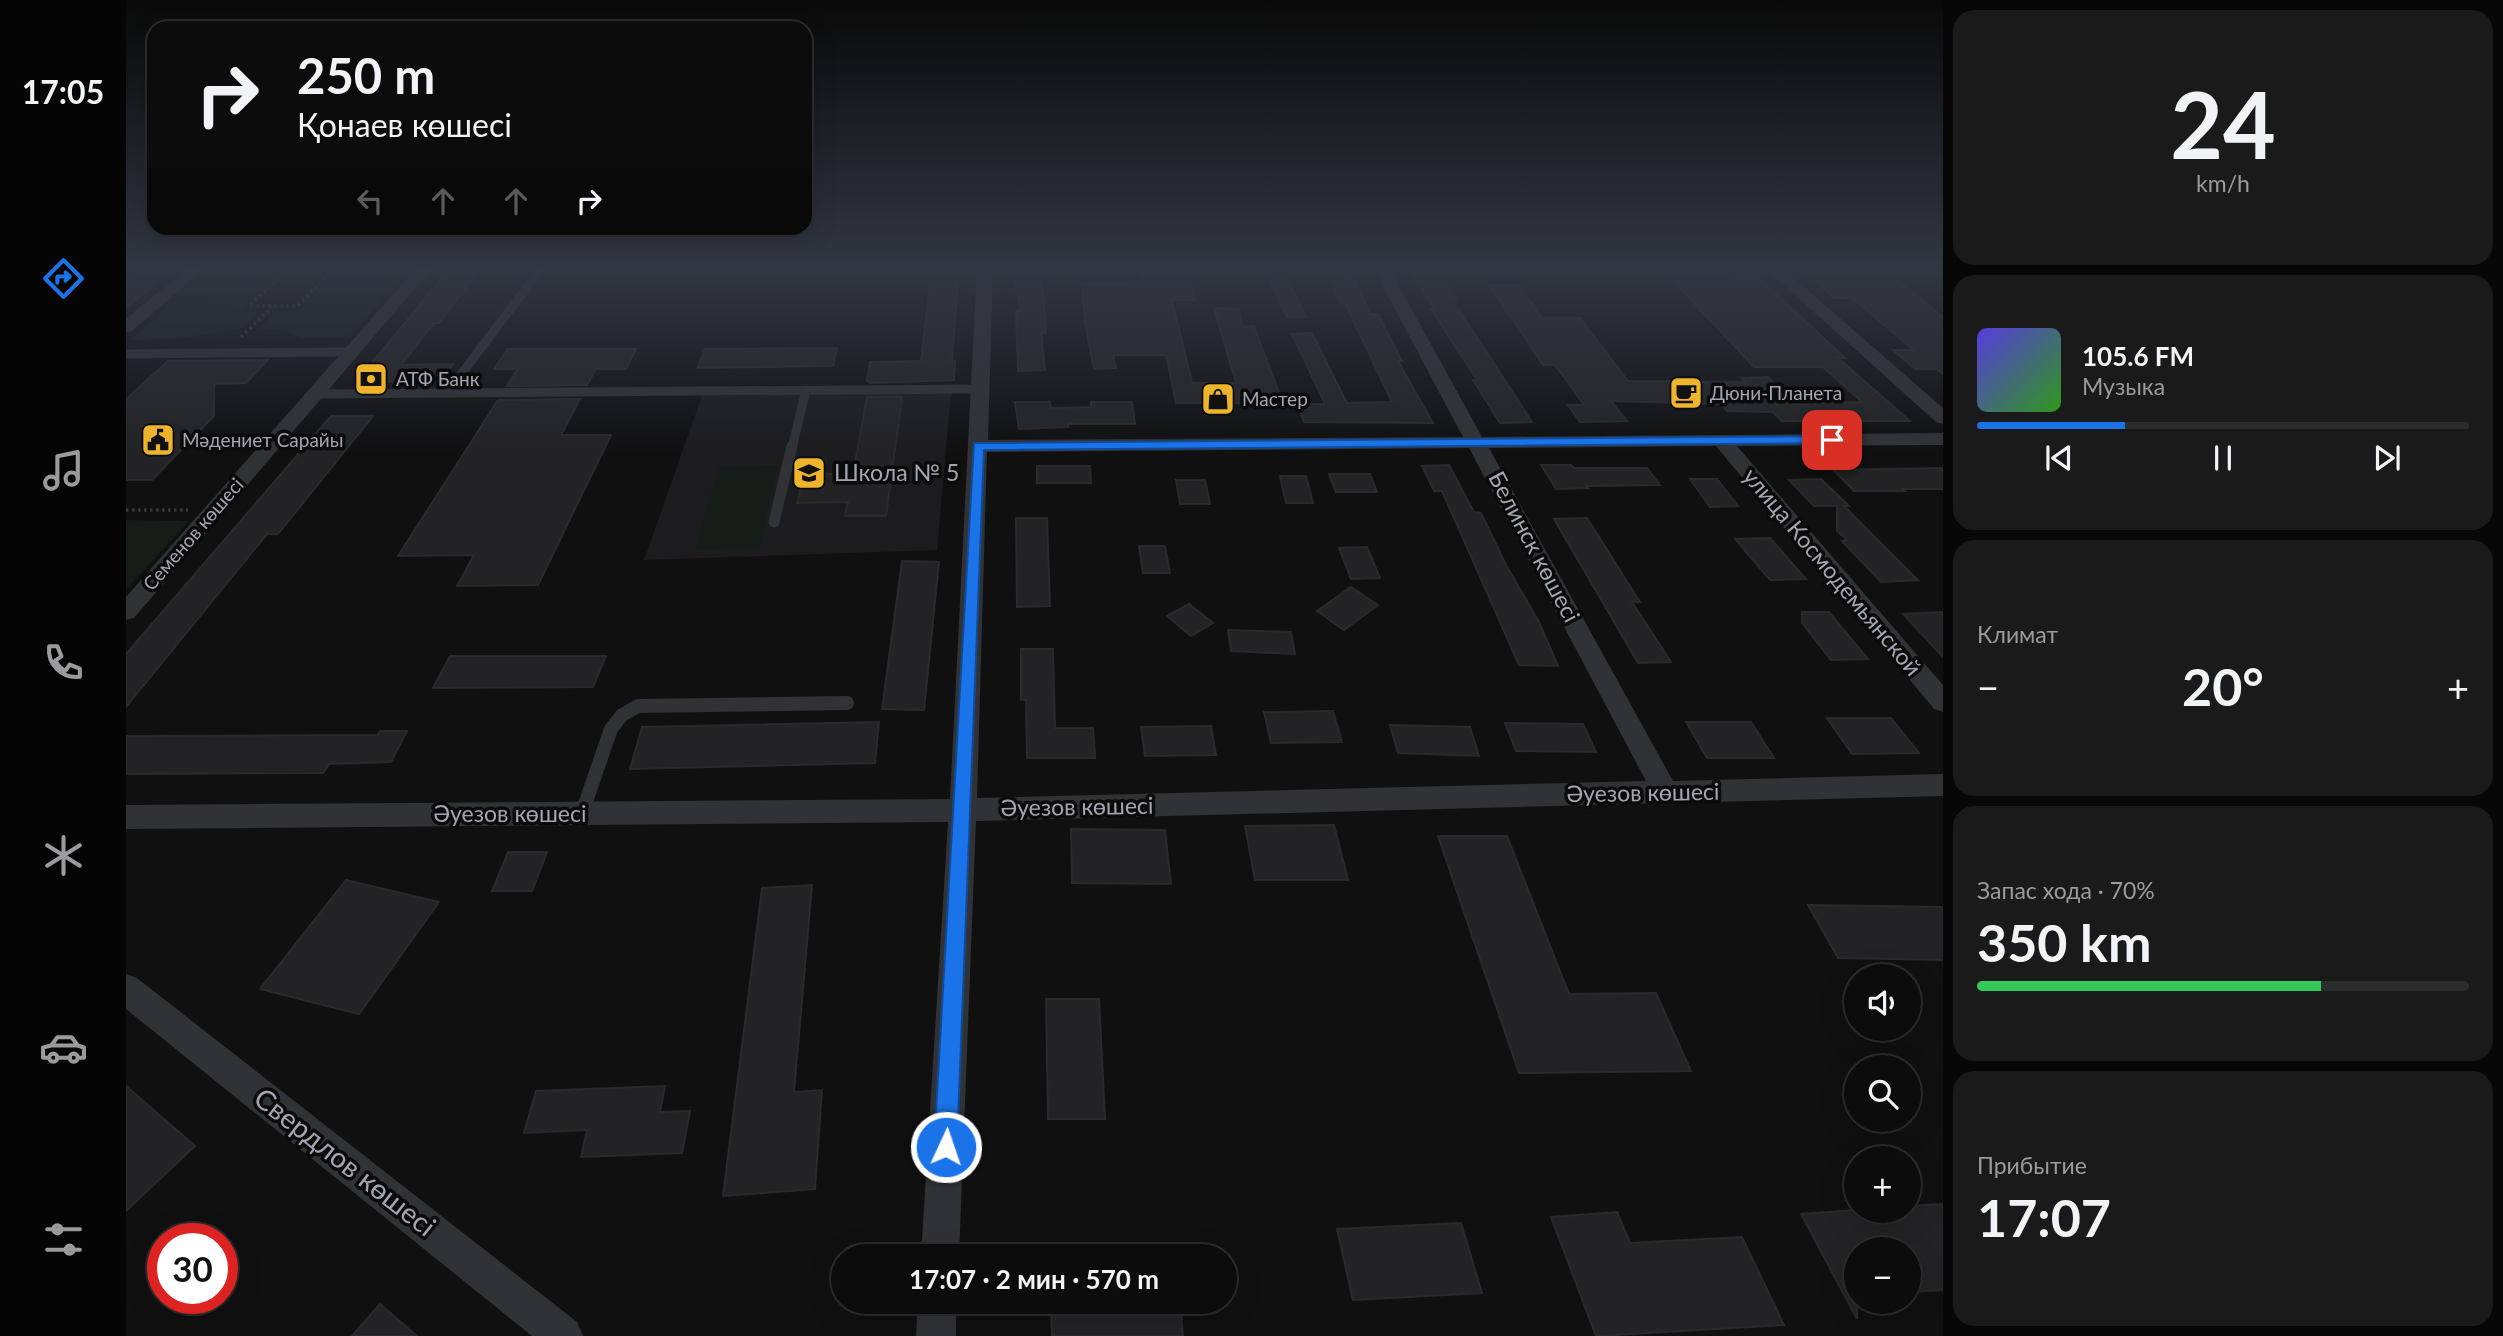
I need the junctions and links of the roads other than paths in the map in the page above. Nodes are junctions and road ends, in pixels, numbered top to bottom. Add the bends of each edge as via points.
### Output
1 (372, 328) edge
2 (496, 328) edge
3 (983, 328) edge
4 (1415, 328) edge
5 (1842, 328) edge
6 (351, 352) junction
7 (126, 354) edge
8 (981, 389) junction
9 (806, 390) junction
10 (447, 393) junction
11 (314, 394) junction
12 (1943, 418) edge
13 (1943, 439) edge
14 (1722, 441) junction
15 (1478, 443) junction
16 (978, 446) junction
17 (774, 522) dead end
18 (126, 612) edge
19 (1943, 702) edge
20 (847, 703) dead end
21 (1943, 786) edge
22 (1665, 792) junction
23 (963, 810) junction
24 (582, 813) junction
25 (126, 817) edge
26 (126, 989) edge
27 (941, 1244) edge
28 (937, 1314) edge
29 (563, 1336) edge
30 (936, 1336) edge

1 - 6 street, Семенов көшесі
2 - 10 lane
3 - 8 street
4 - 15 street, Белинск көшесі
5 - 12 street
6 - 7 lane
6 - 11 street, Семенов көшесі
8 - 9 lane
8 - 16 street
9 - 10 lane
9 - 17 lane
10 - 11 lane
11 - 18 street, Семенов көшесі
13 - 14 street
14 - 15 street
14 - 19 street, улица Космодемьянской
15 - 16 street
15 - 22 street, Белинск көшесі
16 - 23 street
20 - 24 lane via 638,706 622,715 611,729
21 - 22 street, Әуезов көшесі
22 - 23 street, Әуезов көшесі
23 - 24 street, Әуезов көшесі
23 - 27 street
24 - 25 street, Әуезов көшесі
26 - 29 street, Свердлов көшесі
28 - 30 street

